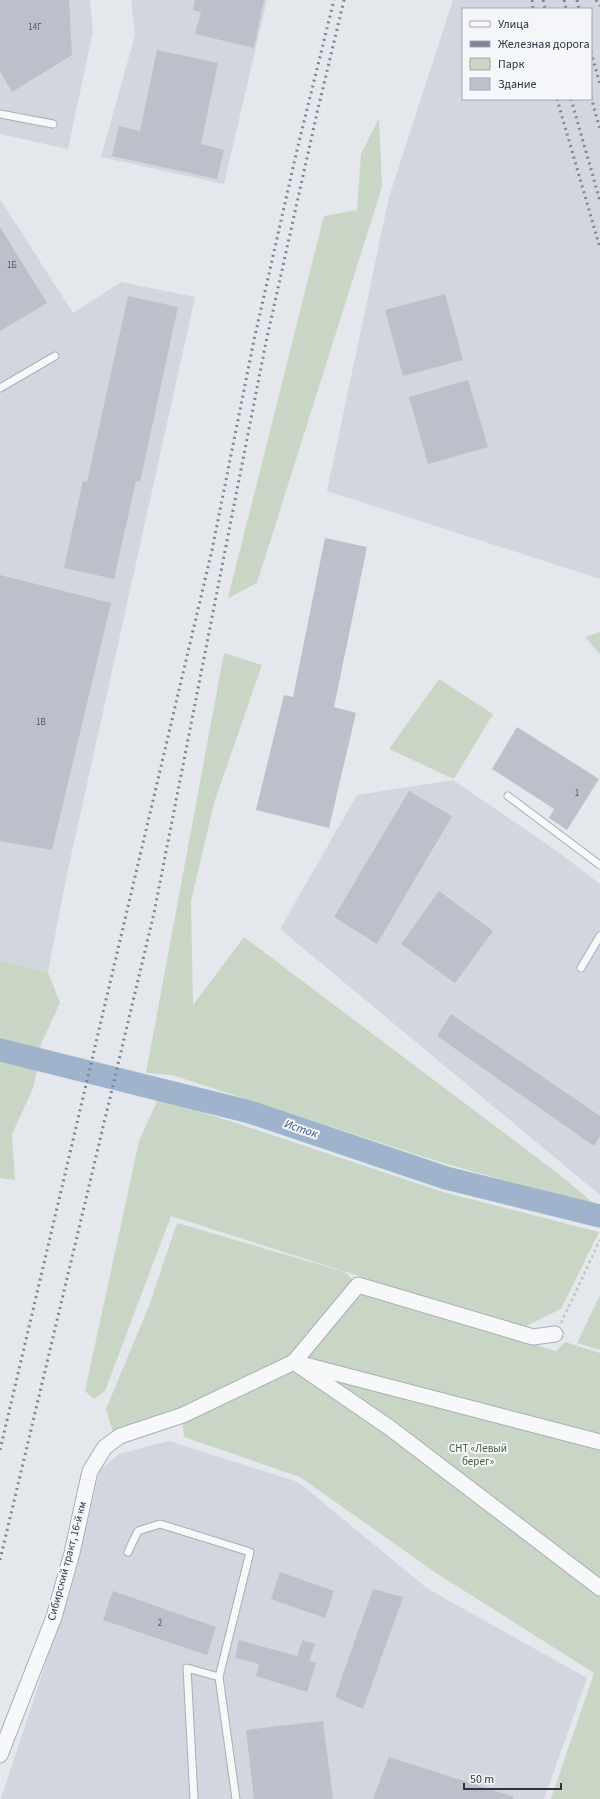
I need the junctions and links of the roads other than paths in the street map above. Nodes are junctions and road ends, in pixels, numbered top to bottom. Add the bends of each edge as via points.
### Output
1 (0, 114) edge
2 (53, 124) dead end
3 (56, 356) dead end
4 (0, 388) edge
5 (508, 796) dead end
6 (600, 865) edge
7 (600, 936) edge
8 (581, 968) dead end
9 (555, 1334) road end
10 (294, 1362) junction
11 (600, 1442) edge
12 (128, 1552) dead end
13 (600, 1588) edge
14 (219, 1677) junction
15 (0, 1755) edge
16 (194, 1799) edge
17 (236, 1799) edge

1 - 2 lane
3 - 4 lane
5 - 6 lane
7 - 8 lane
9 - 10 street via 533,1337 358,1285
10 - 11 street
10 - 13 street via 390,1428
10 - 15 street, Сибирский тракт, 16-й км via 183,1415 120,1436 105,1447 90,1472 72,1553 54,1617
12 - 14 lane via 138,1531 160,1524 250,1552
14 - 16 lane via 187,1668
14 - 17 lane

